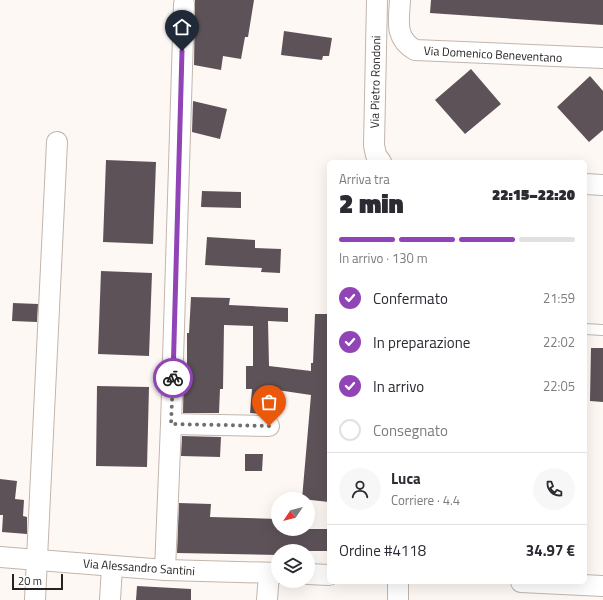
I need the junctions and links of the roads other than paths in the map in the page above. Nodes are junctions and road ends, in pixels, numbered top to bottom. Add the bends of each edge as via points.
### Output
1 (377, 0) edge
2 (400, 0) edge
3 (184, 4) dead end
4 (603, 58) edge
5 (57, 142) dead end
6 (380, 160) edge
7 (587, 184) edge
8 (603, 185) edge
9 (587, 329) edge
10 (603, 330) edge
11 (171, 424) junction
12 (269, 426) dead end
13 (0, 557) edge
14 (37, 560) junction
15 (112, 566) junction
16 (165, 570) junction
17 (271, 573) edge
18 (315, 574) edge
19 (327, 575) edge
20 (398, 584) edge
21 (530, 584) edge
22 (271, 585) edge
23 (603, 586) edge
24 (567, 592) edge
25 (35, 600) edge
26 (110, 600) edge
27 (267, 600) edge
28 (398, 600) edge

1 - 6 street, Via Pietro Rondoni via 374,145
2 - 4 street, Via Domenico Beneventano via 401,36 406,44 415,50
3 - 11 street
5 - 14 street
7 - 8 street
9 - 10 lane
11 - 12 street
11 - 16 street
13 - 14 street, Via Alessandro Santini
14 - 15 street, Via Alessandro Santini
14 - 25 street
15 - 16 street, Via Alessandro Santini
15 - 26 street
16 - 17 street, Via Alessandro Santini
18 - 19 street
20 - 28 street
21 - 24 street
22 - 27 street
23 - 24 street

